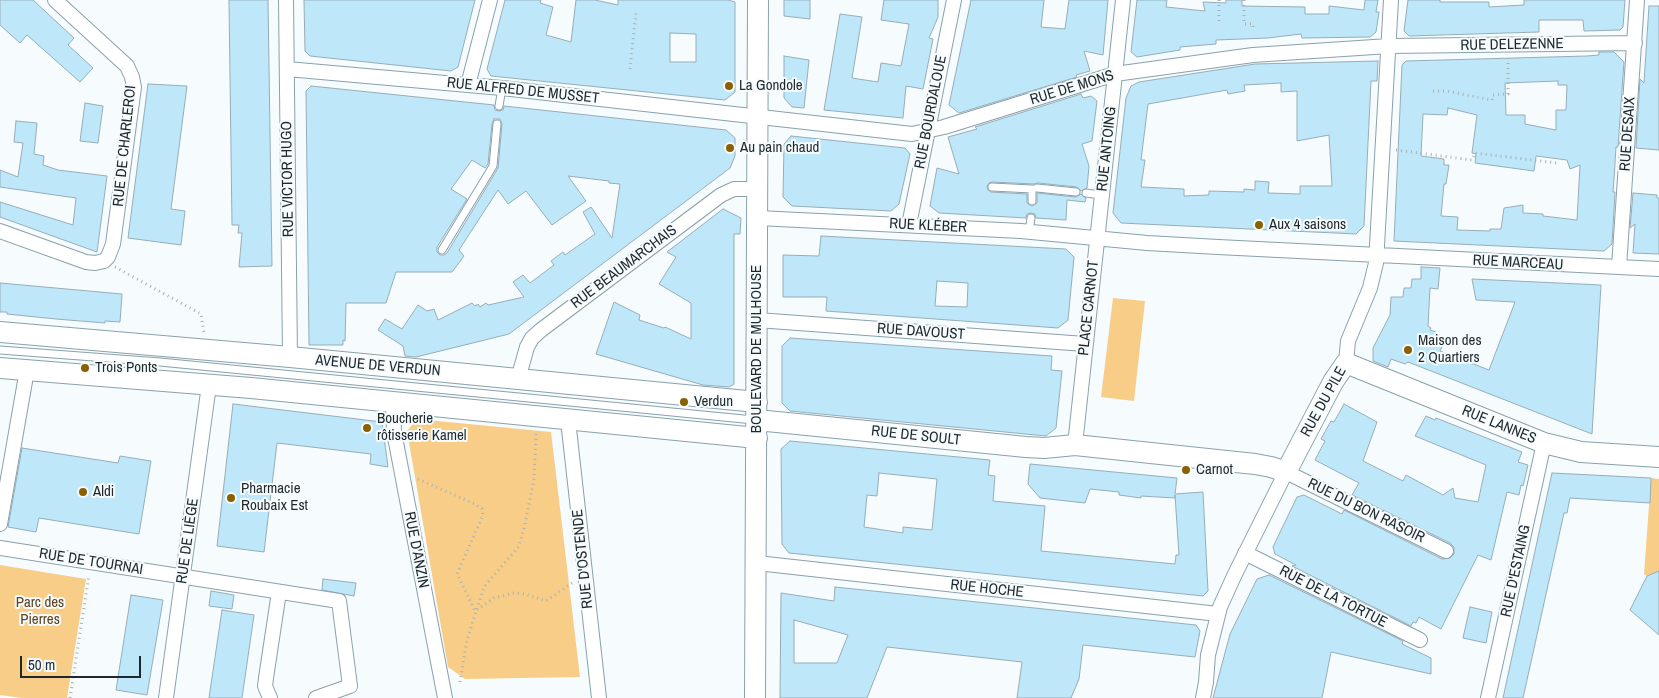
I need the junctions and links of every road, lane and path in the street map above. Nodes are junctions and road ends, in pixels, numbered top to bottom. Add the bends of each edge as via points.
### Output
1 (55, 0) edge
2 (286, 0) edge
3 (490, 0) edge
4 (758, 0) edge
5 (954, 0) edge
6 (1123, 0) edge
7 (1219, 0) edge
8 (1244, 0) edge
9 (1391, 0) edge
10 (1637, 0) edge
11 (636, 12) dead end
12 (1220, 24) dead end
13 (1253, 30) dead end
14 (1634, 43) junction
15 (1508, 44) junction
16 (1389, 46) junction
17 (286, 69) junction
18 (630, 69) dead end
19 (1115, 74) junction
20 (468, 85) junction
21 (502, 88) junction
22 (1433, 91) dead end
23 (500, 106) dead end
24 (759, 118) junction
25 (497, 124) dead end
26 (927, 132) junction
27 (1383, 148) junction
28 (1557, 163) dead end
29 (992, 187) dead end
30 (1037, 188) dead end
31 (758, 189) junction
32 (1076, 192) dead end
33 (1086, 193) dead end
34 (1101, 195) junction
35 (1032, 201) dead end
36 (758, 218) junction
37 (909, 225) junction
38 (0, 231) edge
39 (1097, 238) junction
40 (442, 250) dead end
41 (1377, 256) junction
42 (104, 261) junction
43 (1620, 268) junction
44 (1659, 269) edge
45 (758, 320) junction
46 (0, 332) edge
47 (1085, 344) junction
48 (0, 350) edge
49 (207, 350) junction
50 (290, 357) junction
51 (1346, 364) junction
52 (0, 368) edge
53 (27, 370) junction
54 (518, 379) junction
55 (209, 385) junction
56 (393, 401) junction
57 (537, 417) junction
58 (568, 420) junction
59 (757, 420) junction
60 (1544, 443) junction
61 (1075, 446) junction
62 (1659, 457) edge
63 (401, 472) junction
64 (1286, 472) junction
65 (0, 524) edge
66 (0, 548) edge
67 (1446, 551) dead end
68 (1245, 553) junction
69 (91, 562) junction
70 (757, 563) junction
71 (585, 575) junction
72 (183, 577) junction
73 (279, 592) junction
74 (475, 611) junction
75 (1218, 614) junction
76 (1420, 640) dead end
77 (460, 682) dead end
78 (70, 698) edge
79 (166, 698) edge
80 (270, 698) edge
81 (316, 698) edge
82 (444, 698) edge
83 (599, 698) edge
84 (755, 698) edge
85 (1203, 698) edge
86 (1488, 698) edge

1 - 42 street, RUE DE CHARLEROI via 127,66 134,87 114,244
2 - 17 street, RUE VICTOR HUGO
3 - 20 street
4 - 24 street, BOULEVARD DE MULHOUSE
5 - 26 street, RUE BOURDALOUE
6 - 19 street, RUE ANTOING
7 - 12 path
8 - 13 path via 1244,24 1253,24
9 - 16 street, RUE DU PILE
10 - 14 street, RUE DESAIX
11 - 18 path
14 - 15 street, RUE DELEZENNE
14 - 43 street, RUE DESAIX
15 - 16 street, RUE DELEZENNE
15 - 22 path via 1508,94 1493,94 1492,100
16 - 19 street, RUE DE MONS via 1266,53
16 - 27 street, RUE DU PILE
17 - 20 street, RUE ALFRED DE MUSSET
17 - 50 street, RUE VICTOR HUGO
19 - 26 street, RUE DE MONS
19 - 34 street, RUE ANTOING
20 - 21 street, RUE ALFRED DE MUSSET
21 - 23 lane
21 - 24 street, RUE ALFRED DE MUSSET
24 - 26 street, RUE DE MONS via 901,134
24 - 31 street, BOULEVARD DE MULHOUSE
25 - 40 lane via 493,166
26 - 37 street, RUE BOURDALOUE
27 - 28 path via 1472,160 1475,152
27 - 41 street, RUE DU PILE
29 - 35 lane via 1032,189
30 - 32 lane
31 - 36 street, BOULEVARD DE MULHOUSE
31 - 54 street, RUE BEAUMARCHAIS via 734,189 721,195 541,330 527,347
33 - 34 lane
34 - 39 street, RUE ANTOING
36 - 37 street, RUE KLÉBER
36 - 45 street, BOULEVARD DE MULHOUSE
37 - 39 street, RUE KLÉBER via 1030,225
38 - 42 street via 86,262
39 - 41 street, PLACE CARNOT
39 - 47 street, PLACE CARNOT
41 - 43 street, RUE MARCEAU
41 - 51 street, RUE DU PILE via 1370,288 1348,340
42 - 49 path via 201,314
43 - 44 street, RUE MARCEAU
45 - 47 street, RUE DAVOUST
45 - 59 street, BOULEVARD DE MULHOUSE
46 - 49 street, AVENUE DE VERDUN
47 - 61 street, PLACE CARNOT
48 - 59 lane via 169,363
49 - 50 street, AVENUE DE VERDUN
50 - 54 street, AVENUE DE VERDUN
51 - 60 street, RUE LANNES
51 - 64 street, RUE DU PILE
52 - 53 street
53 - 55 street
53 - 65 street
54 - 59 street, AVENUE DE VERDUN
55 - 56 street
55 - 72 street, RUE DE LIÈGE
56 - 57 street
56 - 63 street, RUE D'ANZIN
57 - 58 street
57 - 74 path via 534,479 520,546 484,587
58 - 59 street
58 - 71 street, RUE D'OSTENDE
59 - 61 street, RUE DE SOULT via 1044,448
59 - 70 street, BOULEVARD DE MULHOUSE
60 - 62 street, RUE LANNES via 1581,452
60 - 86 street, RUE D'ESTAING
61 - 64 street via 1255,464
63 - 74 path via 482,509 483,515 457,574
63 - 82 street, RUE D'ANZIN
64 - 67 street, RUE DU BON RASOIR
64 - 68 street, RUE DU PILE
66 - 69 street, RUE DE TOURNAI
68 - 75 street, RUE DU PILE
68 - 76 street, RUE DE LA TORTUE
69 - 72 street, RUE DE TOURNAI
69 - 78 path
70 - 75 street, RUE HOCHE
70 - 84 street, BOULEVARD DE MULHOUSE
71 - 74 path via 546,601 526,594 514,594 494,598
71 - 83 street, RUE D'OSTENDE
72 - 73 street, RUE DE TOURNAI
72 - 79 street, RUE DE LIÈGE
73 - 80 street via 265,686
73 - 81 street, RUE DE TOURNAI via 339,601 350,686
74 - 77 path via 466,640
75 - 85 street, RUE DU PILE via 1208,655

